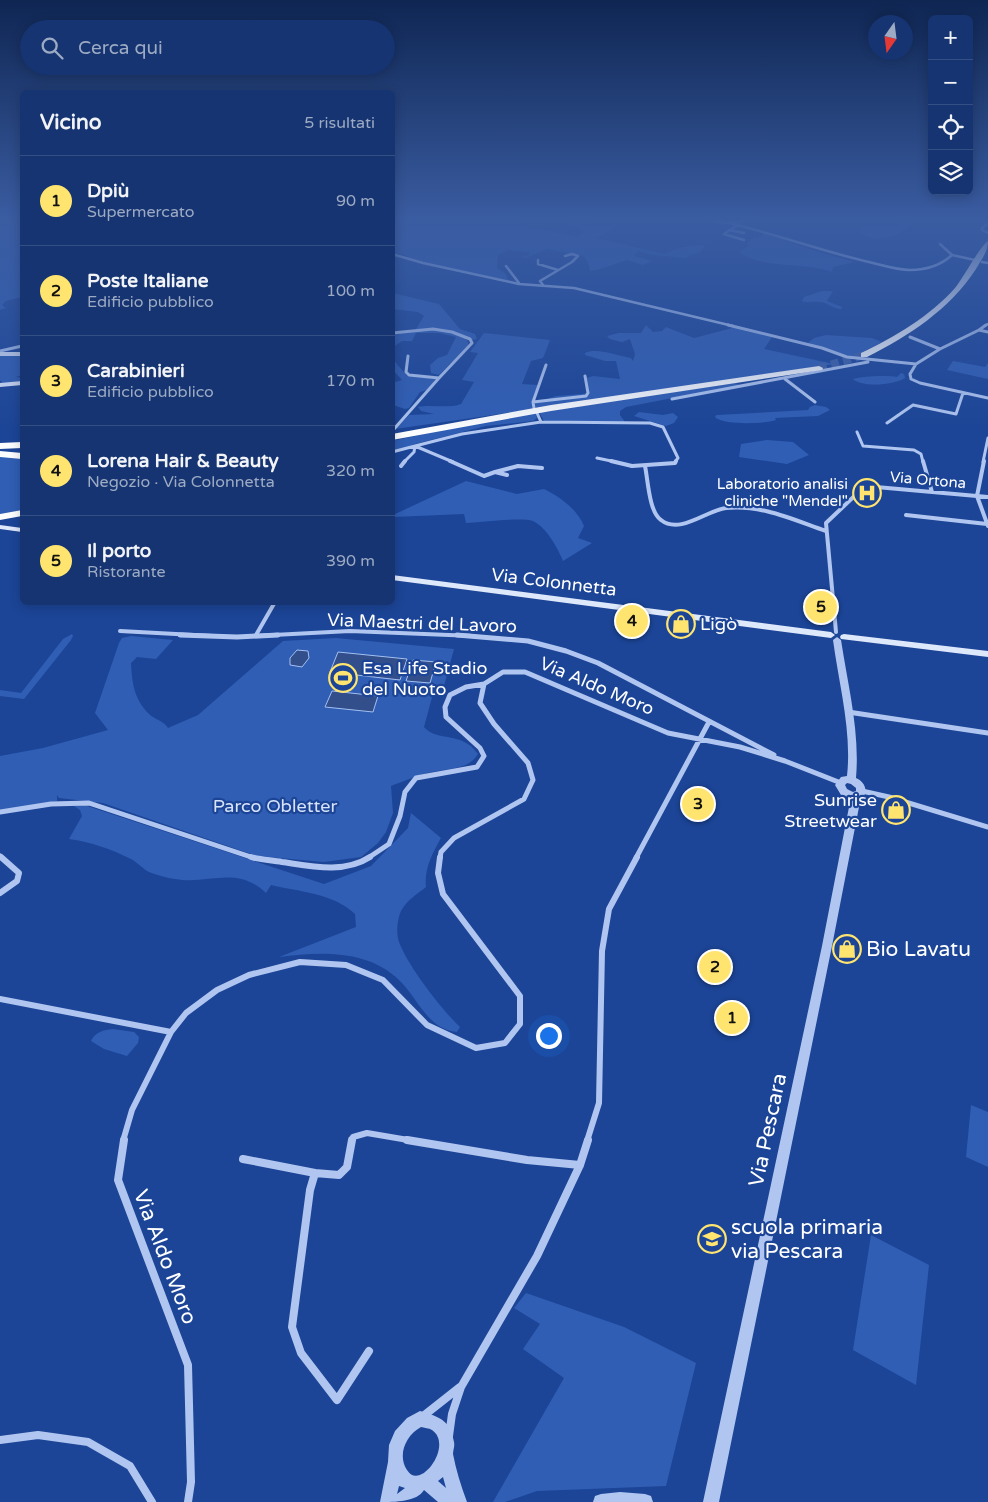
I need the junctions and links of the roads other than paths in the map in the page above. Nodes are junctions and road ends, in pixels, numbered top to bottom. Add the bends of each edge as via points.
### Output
1 (578, 289) edge
2 (956, 289) edge
3 (988, 324) edge
4 (979, 330) junction
5 (988, 332) edge
6 (395, 333) edge
7 (908, 333) junction
8 (20, 347) edge
9 (940, 349) junction
10 (0, 353) edge
11 (20, 354) edge
12 (864, 355) tunnel mouth
13 (408, 356) dead end
14 (875, 361) junction
15 (916, 364) junction
16 (546, 365) dead end
17 (819, 368) tunnel mouth
18 (585, 376) dead end
19 (439, 378) junction
20 (785, 379) junction
21 (20, 383) edge
22 (0, 385) edge
23 (963, 393) junction
24 (988, 398) edge
25 (672, 399) dead end
26 (534, 402) junction
27 (816, 402) dead end
28 (534, 408) dead end
29 (537, 413) dead end
30 (542, 422) junction
31 (887, 423) dead end
32 (857, 432) dead end
33 (395, 433) edge
34 (395, 435) edge
35 (988, 438) edge
36 (20, 445) edge
37 (0, 446) edge
38 (415, 446) junction
39 (395, 451) edge
40 (0, 454) edge
41 (20, 456) edge
42 (597, 458) dead end
43 (401, 466) dead end
44 (646, 466) junction
45 (542, 468) dead end
46 (495, 472) junction
47 (506, 475) dead end
48 (932, 492) junction
49 (976, 496) junction
50 (988, 497) edge
51 (20, 514) edge
52 (906, 514) dead end
53 (0, 517) edge
54 (987, 525) edge
55 (0, 527) edge
56 (20, 530) edge
57 (826, 531) junction
58 (395, 577) edge
59 (273, 605) edge
60 (120, 630) dead end
61 (256, 635) junction
62 (837, 636) junction
63 (988, 654) edge
64 (484, 684) junction
65 (848, 712) junction
66 (709, 722) junction
67 (988, 733) edge
68 (699, 739) junction
69 (786, 761) junction
70 (851, 780) junction
71 (841, 783) junction
72 (858, 793) junction
73 (0, 812) edge
74 (988, 828) edge
75 (0, 856) edge
76 (0, 893) edge
77 (0, 998) edge
78 (171, 1032) junction
79 (243, 1159) dead end
80 (580, 1165) junction
81 (315, 1173) junction
82 (368, 1351) dead end
83 (461, 1387) junction
84 (420, 1418) junction
85 (0, 1440) edge
86 (447, 1449) junction
87 (396, 1458) junction
88 (423, 1486) junction
89 (152, 1502) edge
90 (188, 1502) edge
91 (388, 1502) edge
92 (400, 1502) edge
93 (451, 1502) edge
94 (459, 1502) edge
95 (602, 1502) edge
96 (645, 1502) edge
97 (711, 1502) edge

1 - 14 street via 847,357
2 - 7 highway
3 - 4 street
4 - 5 street
4 - 9 street
6 - 19 street via 439,329 470,338 472,343
7 - 9 street
7 - 12 highway
8 - 10 street
9 - 15 street
10 - 11 main road
13 - 19 street via 406,372 409,375
14 - 15 street
14 - 20 street
15 - 23 street via 910,374 912,379
16 - 26 street
17 - 34 highway
18 - 26 street via 586,396
19 - 33 street
20 - 25 street
20 - 27 street
21 - 22 main road
23 - 24 street
23 - 31 street via 956,414 913,405
26 - 28 street
29 - 30 street
30 - 38 street via 490,428
30 - 44 street via 638,422 663,427 678,458 675,463
32 - 48 street via 863,446 914,450 921,454
35 - 49 street
36 - 37 highway
38 - 39 street
38 - 43 street via 414,452
38 - 46 street via 484,476
40 - 41 highway
42 - 44 street
44 - 57 street via 655,515 673,526 726,508 756,509
45 - 46 street via 513,465
46 - 47 street
48 - 49 street, Via Ortona
48 - 57 street, Via Ortona via 866,486 826,523
49 - 50 street, Via Ortona
49 - 54 street
51 - 53 highway
52 - 54 street
55 - 56 main road
57 - 62 street
58 - 62 main road, Via Colonnetta
59 - 61 street
60 - 61 street, Via Maestri del Lavoro via 237,637
61 - 66 street, Via Maestri del Lavoro via 350,631 528,641 598,663
62 - 63 main road, Via Colonnetta
62 - 65 street
64 - 68 street, Via Aldo Moro via 504,672 525,672 668,733
64 - 73 street via 450,694 446,707 446,717 480,748 484,756 477,767 416,778 405,792 389,844 363,861 323,868 255,858 89,803 52,804
64 - 78 street, Via Aldo Moro via 480,703 528,763 533,780 524,799 454,838 441,852 438,874 443,894 520,996 520,1024 505,1043 476,1048 427,1026 383,980 346,965 300,962 249,975 217,990 186,1013
65 - 67 street
65 - 70 street via 853,768
66 - 68 street
66 - 69 street, Via Maestri del Lavoro
68 - 69 street, Via Maestri del Lavoro
68 - 80 street via 609,909 602,951 599,1104
69 - 71 street, Via Maestri del Lavoro
70 - 71 street
70 - 72 street via 857,783
71 - 72 street via 842,790
72 - 74 street via 889,797
72 - 97 street, Via Pescara
75 - 76 street via 19,873 17,881
77 - 78 street
78 - 90 street, Via Aldo Moro via 132,1110 124,1137 118,1180 188,1365 191,1482
79 - 81 street
80 - 81 street via 527,1160 367,1133 353,1137 347,1167 339,1175
80 - 83 street via 538,1256
81 - 82 street via 292,1327 301,1353 337,1400
83 - 84 street
83 - 86 street via 452,1414
84 - 86 street via 436,1424 445,1437
84 - 87 street via 405,1428 396,1447
85 - 89 street via 38,1436 88,1442 130,1466
86 - 88 street via 441,1474
86 - 94 street via 450,1476
87 - 88 street via 402,1478 409,1484
87 - 91 street
88 - 92 street
88 - 93 street
95 - 96 street

